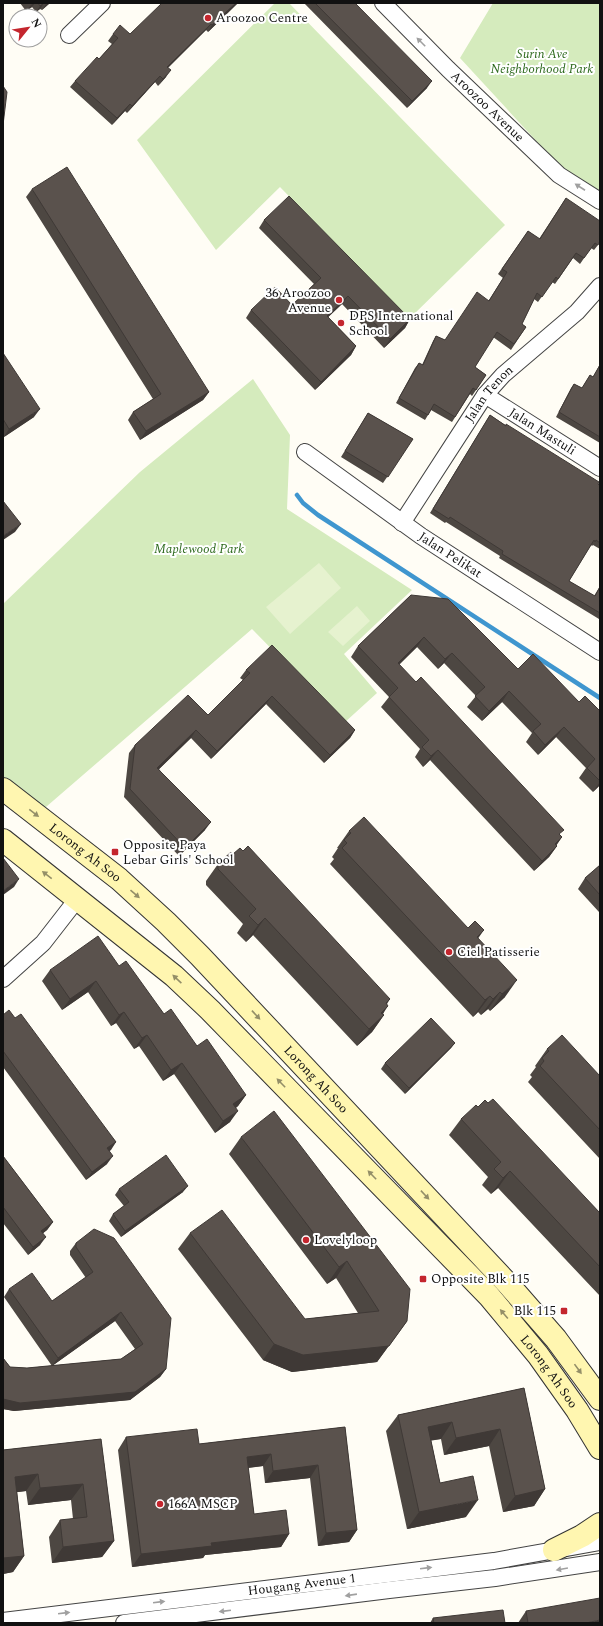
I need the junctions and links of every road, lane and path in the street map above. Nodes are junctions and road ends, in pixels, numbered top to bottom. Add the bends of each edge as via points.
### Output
1 (102, 3) edge
2 (383, 3) edge
3 (69, 35) dead end
4 (600, 201) edge
5 (600, 286) edge
6 (485, 394) junction
7 (305, 452) dead end
8 (600, 468) edge
9 (402, 522) junction
10 (600, 652) edge
11 (3, 789) edge
12 (3, 840) edge
13 (78, 898) junction
14 (3, 979) edge
15 (230, 987) junction
16 (210, 1010) junction
17 (600, 1399) edge
18 (600, 1448) edge
19 (600, 1524) edge
20 (600, 1542) edge
21 (554, 1550) junction
22 (600, 1562) edge
23 (3, 1621) edge
24 (124, 1623) edge

1 - 3 street
4 -> 2 street, Aroozoo Avenue via 559,175
5 - 6 street, Jalan Tenon via 577,312 503,375
6 - 8 street, Jalan Mastuli
6 - 9 street, Jalan Tenon
7 - 9 street, Jalan Pelikat
9 - 10 street, Jalan Pelikat
11 -> 15 main road, Lorong Ah Soo via 119,879
13 -> 12 main road, Lorong Ah Soo
13 - 14 street via 43,943
16 -> 13 main road, Lorong Ah Soo via 174,976
15 - 16 main road via 237,1002 236,1011 225,1016
15 -> 17 main road, Lorong Ah Soo via 508,1284 556,1339
18 -> 16 main road, Lorong Ah Soo via 538,1355 489,1296
19 - 21 main road
20 - 21 street, Hougang Avenue 1
23 -> 21 street, Hougang Avenue 1 via 494,1560
22 -> 24 street, Hougang Avenue 1 via 495,1578

